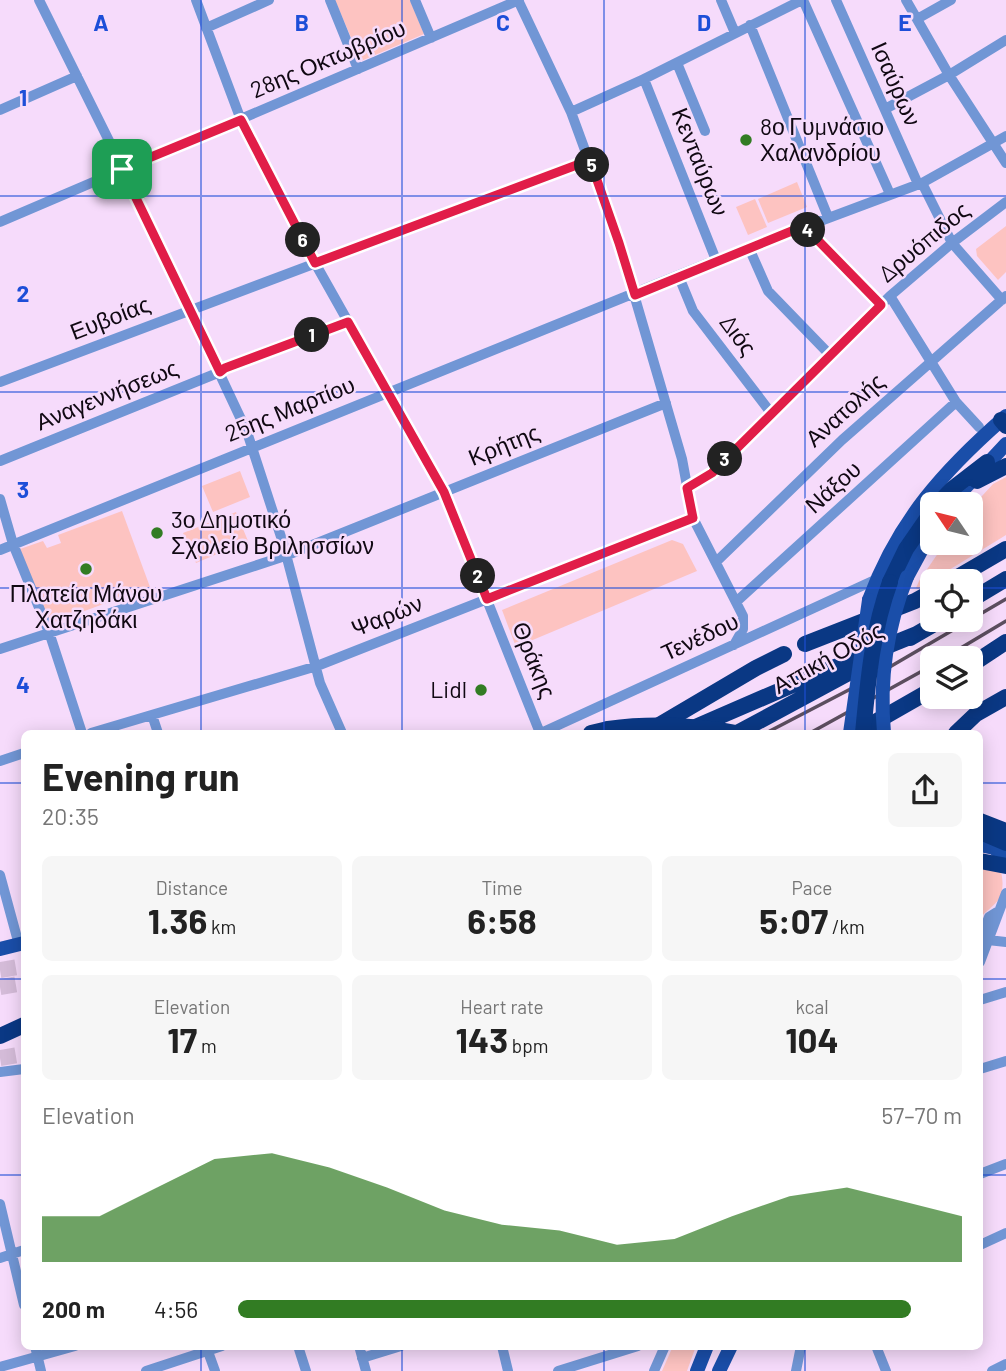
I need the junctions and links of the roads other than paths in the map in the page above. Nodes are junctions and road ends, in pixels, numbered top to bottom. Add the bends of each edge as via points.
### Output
1 (39, 0) edge
2 (196, 0) edge
3 (268, 0) edge
4 (330, 0) edge
5 (415, 0) edge
6 (518, 0) edge
7 (721, 0) edge
8 (836, 0) edge
9 (906, 0) edge
10 (951, 0) edge
11 (799, 1) edge
12 (916, 19) junction
13 (750, 25) junction
14 (206, 29) junction
15 (735, 33) junction
16 (431, 38) junction
17 (1006, 40) edge
18 (677, 63) junction
19 (358, 69) junction
20 (949, 75) junction
21 (76, 76) junction
22 (644, 79) junction
23 (885, 109) junction
24 (0, 110) edge
25 (570, 112) junction
26 (241, 120) junction
27 (705, 131) dead end
28 (1006, 136) edge
29 (994, 143) junction
30 (590, 160) junction
31 (1006, 163) edge
32 (122, 169) junction
33 (920, 184) junction
34 (890, 194) junction
35 (1006, 202) edge
36 (828, 217) junction
37 (0, 222) edge
38 (804, 226) junction
39 (952, 243) junction
40 (749, 248) junction
41 (716, 260) junction
42 (315, 263) junction
43 (679, 277) junction
44 (635, 295) junction
45 (890, 296) junction
46 (1004, 298) edge
47 (881, 305) junction
48 (189, 311) junction
49 (348, 322) junction
50 (830, 355) junction
51 (931, 362) junction
52 (220, 372) junction
53 (0, 382) edge
54 (387, 393) junction
55 (956, 402) junction
56 (666, 403) junction
57 (771, 413) junction
58 (1004, 421) edge
59 (979, 427) dead end
60 (1006, 444) edge
61 (253, 447) junction
62 (0, 461) edge
63 (987, 462) junction
64 (1006, 466) edge
65 (687, 488) junction
66 (444, 492) junction
67 (952, 492) edge
68 (960, 492) edge
69 (964, 492) edge
70 (0, 499) edge
71 (693, 518) junction
72 (920, 529) edge
73 (13, 544) junction
74 (1006, 549) edge
75 (0, 550) edge
76 (920, 553) edge
77 (285, 556) junction
78 (716, 562) junction
79 (972, 569) edge
80 (1006, 579) edge
81 (884, 581) junction
82 (983, 593) edge
83 (920, 598) edge
84 (487, 599) junction
85 (736, 601) junction
86 (49, 632) junction
87 (920, 632) edge
88 (917, 634) junction
89 (1006, 642) edge
90 (805, 644) dead end
91 (734, 645) junction
92 (0, 649) edge
93 (784, 654) dead end
94 (983, 657) edge
95 (317, 666) junction
96 (1006, 697) edge
97 (920, 698) edge
98 (920, 703) edge
99 (152, 715) junction
100 (81, 730) edge
101 (101, 730) edge
102 (157, 730) edge
103 (341, 730) edge
104 (348, 730) edge
105 (539, 730) edge
106 (547, 730) edge
107 (608, 730) edge
108 (650, 730) edge
109 (687, 730) edge
110 (720, 730) edge
111 (742, 730) edge
112 (850, 730) edge
113 (862, 730) edge
114 (863, 730) edge
115 (882, 730) edge
116 (886, 730) edge
117 (959, 730) edge
118 (21, 754) edge
119 (0, 761) edge
120 (983, 822) edge
121 (1006, 831) edge
122 (983, 833) edge
123 (1006, 843) edge
124 (983, 846) edge
125 (1006, 858) edge
126 (983, 862) edge
127 (1006, 866) edge
128 (0, 875) edge
129 (1006, 893) edge
130 (21, 941) edge
131 (1006, 942) edge
132 (21, 944) edge
133 (987, 944) junction
134 (0, 949) edge
135 (983, 954) edge
136 (1006, 992) edge
137 (983, 999) edge
138 (21, 1026) edge
139 (0, 1036) edge
140 (1006, 1061) edge
141 (983, 1068) edge
142 (21, 1069) edge
143 (0, 1072) edge
144 (1006, 1164) edge
145 (983, 1173) edge
146 (0, 1204) edge
147 (1006, 1233) edge
148 (983, 1244) edge
149 (6, 1256) edge
150 (21, 1297) edge
151 (202, 1350) edge
152 (208, 1350) edge
153 (299, 1350) edge
154 (360, 1350) edge
155 (388, 1350) edge
156 (503, 1350) edge
157 (625, 1350) edge
158 (663, 1350) edge
159 (705, 1350) edge
160 (730, 1350) edge
161 (800, 1350) edge
162 (878, 1350) edge
163 (36, 1351) edge
164 (362, 1358) junction
165 (1006, 1364) edge
166 (0, 1367) edge
167 (41, 1371) edge
168 (146, 1371) edge
169 (215, 1371) edge
170 (306, 1371) edge
171 (366, 1371) edge
172 (508, 1371) edge
173 (558, 1371) edge
174 (654, 1371) edge
175 (697, 1371) edge
176 (719, 1371) edge
177 (796, 1371) edge
178 (886, 1371) edge
179 (992, 1371) edge

1 - 21 street
2 - 14 street, Θράκης
3 - 14 street
4 - 19 street
5 - 16 street
6 - 16 street, 28ης Οκτωβρίου
6 - 25 street
7 - 15 street
8 - 23 street, Ισαύρων
9 - 12 street
10 - 12 street
11 - 13 street
11 - 34 street
12 - 20 street
13 - 15 street
13 - 36 street
14 - 26 street, Θράκης
15 - 18 street
16 - 19 street, 28ης Οκτωβρίου
17 - 20 street
18 - 22 street
18 - 27 street
19 - 26 street, 28ης Οκτωβρίου
20 - 23 street
20 - 29 street
21 - 24 street
21 - 32 street
22 - 25 street
22 - 41 street, Κενταύρων
23 - 33 street, Ισαύρων
25 - 30 street
26 - 32 street, 28ης Οκτωβρίου
26 - 42 street, Θράκης
28 - 29 street, 25ης Μαρτίου
29 - 31 street
29 - 33 street, 25ης Μαρτίου
30 - 42 street, Ευβοίας
30 - 44 street
32 - 37 street, 28ης Οκτωβρίου
32 - 48 street
33 - 34 street, 25ης Μαρτίου
33 - 39 street, Ισαύρων
34 - 36 street, 25ης Μαρτίου
35 - 39 street, Δρυόπιδος
36 - 38 street, 25ης Μαρτίου
38 - 40 street, 25ης Μαρτίου
38 - 47 street
39 - 45 street, Δρυόπιδος
39 - 46 street, Ισαύρων
40 - 41 street, 25ης Μαρτίου
40 - 50 street via 768,291
41 - 43 street, 25ης Μαρτίου
42 - 48 street, Ευβοίας
42 - 49 street, Θράκης
43 - 44 street, 25ης Μαρτίου
43 - 57 street, Διός via 693,311
44 - 54 street, 25ης Μαρτίου
44 - 56 street
45 - 47 street, Δρυόπιδος
45 - 51 street
46 - 51 street, Ανατολής
47 - 50 street, Δρυόπιδος
48 - 52 street
48 - 53 street, Ευβοίας
49 - 52 street, Αναγεννήσεως
49 - 54 street, Θράκης
50 - 57 street, Δρυόπιδος
51 - 55 street
51 - 78 street, Ανατολής via 828,453
52 - 61 street
52 - 62 street, Αναγεννήσεως
54 - 61 street, 25ης Μαρτίου
54 - 66 street, Θράκης
55 - 59 street
55 - 85 street, Νάξου
56 - 65 street
56 - 66 street, Κρήτης
57 - 65 street, Δρυόπιδος via 712,473
58 - 81 main road via 959,458 930,490 902,530
60 - 63 main road
61 - 73 street, 25ης Μαρτίου
61 - 77 street
63 - 67 highway
63 - 68 main road
64 - 69 highway
65 - 71 street
66 - 77 street, Κρήτης
66 - 84 street, Θράκης
70 - 73 street
71 - 78 street
71 - 84 street, Ψαρών
72 - 81 highway
73 - 75 street, 25ης Μαρτίου
73 - 86 street
74 - 79 highway
76 - 115 main road, bridge via 907,577 886,652
77 - 86 street, Κρήτης
77 - 95 street
78 - 85 street
80 - 82 highway
81 - 91 street, Τενέδου
81 - 112 main road, bridge via 869,600
81 - 114 highway, bridge
83 - 90 highway
84 - 95 street, Ψαρών
84 - 105 street, Θράκης
85 - 91 street via 744,624
86 - 92 street, Κρήτης
86 - 100 street
87 - 88 highway, Αττική Οδός
88 - 109 highway
88 - 111 highway, Αττική Οδός
89 - 94 highway
91 - 106 street, Τενέδου
93 - 108 highway
95 - 99 street, Ψαρών
95 - 103 street
95 - 104 street
96 - 117 highway
97 - 113 highway
98 - 116 highway
99 - 101 street, Ψαρών
99 - 102 street
107 - 110 highway, bridge via 671,724
118 - 119 street
120 - 121 highway
122 - 123 highway
124 - 125 main road
126 - 127 highway
128 - 130 street
129 - 133 street
131 - 133 street
132 - 134 main road
133 - 135 street
136 - 137 street
138 - 139 highway
140 - 141 street
142 - 143 street
144 - 145 street
146 - 149 street
147 - 148 street
149 - 150 street
151 - 168 street
152 - 169 street
153 - 170 street
154 - 164 street
155 - 164 street
156 - 172 street
157 - 173 street
158 - 174 street
159 - 175 main road
160 - 176 main road
161 - 177 street
162 - 178 street
163 - 166 street
163 - 167 street
164 - 171 street
165 - 179 street

